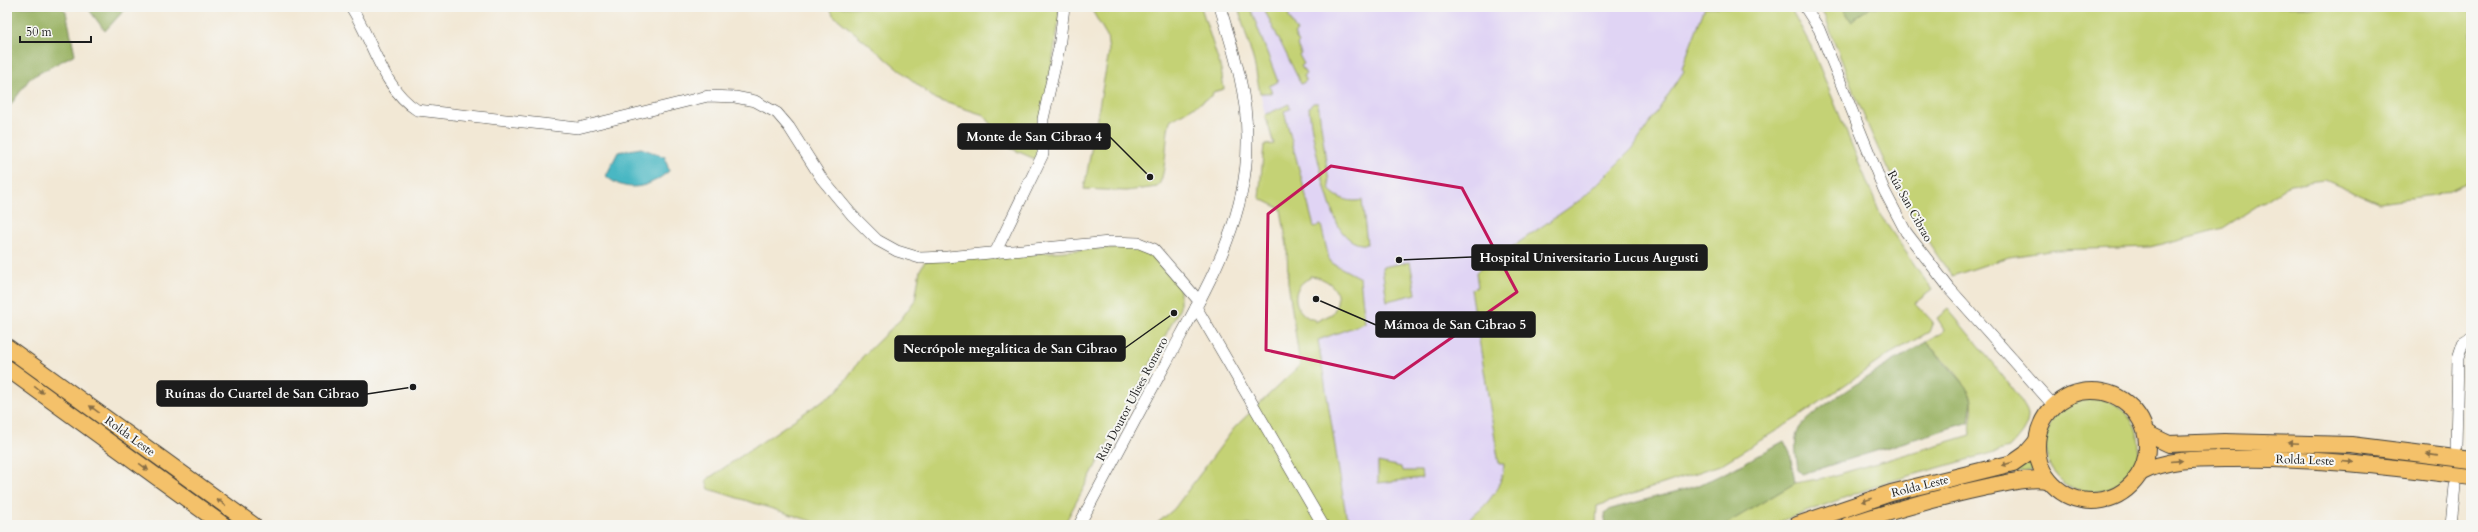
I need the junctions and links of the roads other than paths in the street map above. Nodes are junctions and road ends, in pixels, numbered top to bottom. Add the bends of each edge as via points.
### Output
1 (351, 7) edge
2 (1064, 7) edge
3 (1220, 7) edge
4 (1805, 7) edge
5 (995, 253) junction
6 (1198, 304) junction
7 (2471, 338) edge
8 (7, 347) edge
9 (7, 368) edge
10 (2054, 406) junction
11 (2146, 433) junction
12 (2037, 441) junction
13 (2456, 447) dead end
14 (2471, 460) edge
15 (2140, 473) junction
16 (2471, 477) edge
17 (2048, 480) junction
18 (2455, 486) dead end
19 (223, 525) edge
20 (253, 525) edge
21 (1079, 525) edge
22 (1323, 525) edge
23 (1797, 525) edge
24 (1848, 525) edge
25 (2451, 525) edge

1 - 5 street via 393,87 404,102 417,110 578,128 708,96 756,101 777,113 789,126 822,179 877,240 897,251 920,258
2 - 5 street via 1059,48 1043,119 1043,154
3 - 6 street, Rúa Doutor Ulises Romero via 1242,84 1248,143 1239,205 1229,241
4 - 10 street, Rúa San Cibrao via 1819,29 1884,190 1906,232 1950,289
5 - 6 street via 1110,242 1139,243 1154,249
6 - 21 street, Rúa Doutor Ulises Romero
6 - 22 street
7 - 13 street via 2463,343 2458,358
20 -> 8 highway, Rolda Leste
9 -> 19 highway, Rolda Leste
10 - 11 highway, Rolda Leste via 2067,396 2083,391 2100,391 2115,396 2129,405 2140,418
10 - 12 highway, Rolda Leste via 2042,422
14 -> 11 highway, Rolda Leste via 2351,445 2253,442 2169,444
11 - 15 highway, Rolda Leste via 2146,454
12 - 17 highway, Rolda Leste via 2037,455
12 -> 23 highway, Rolda Leste via 2026,454 2013,463 1891,493
15 -> 16 highway, Rolda Leste via 2172,460 2254,458 2341,461
15 - 17 highway, Rolda Leste via 2131,485 2118,495 2104,500 2088,501 2073,498 2059,491
17 - 24 highway, Rolda Leste via 2023,480 1962,492 1906,506
18 - 25 street

